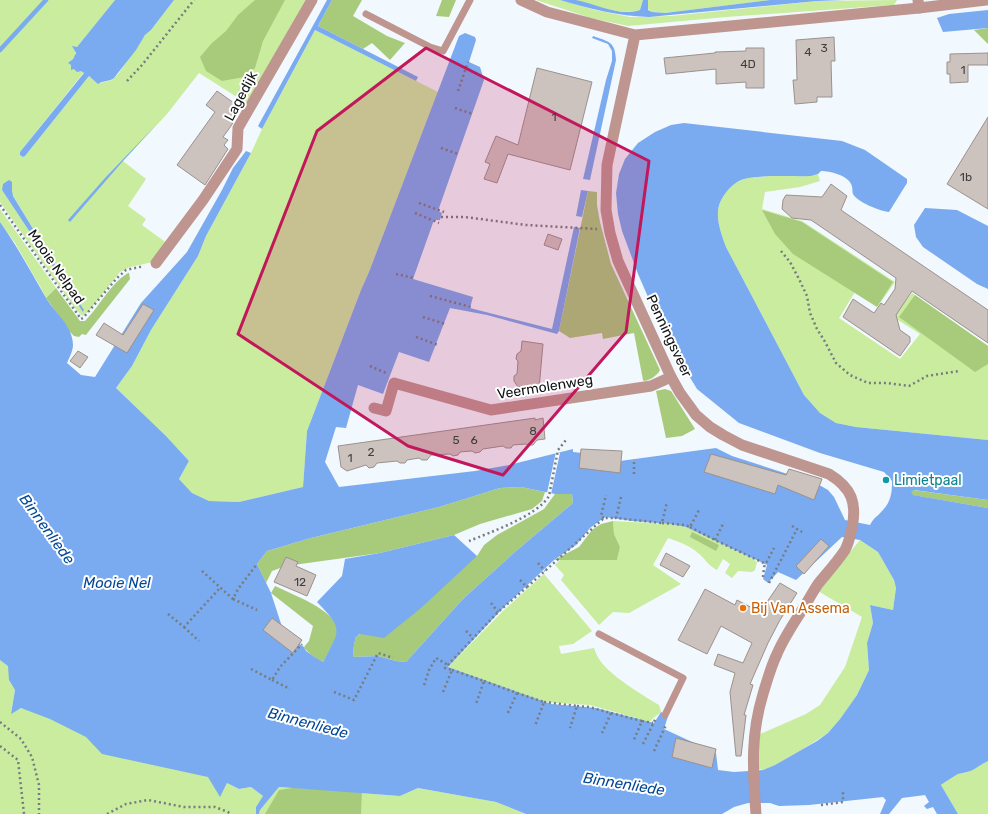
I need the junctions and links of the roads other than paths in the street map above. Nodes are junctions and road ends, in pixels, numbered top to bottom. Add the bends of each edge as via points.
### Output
1 (312, 0) edge
2 (470, 0) edge
3 (521, 0) edge
4 (986, 0) edge
5 (918, 4) edge
6 (366, 14) dead end
7 (635, 35) junction
8 (156, 263) road end
9 (671, 377) junction
10 (374, 408) dead end
11 (599, 634) dead end
12 (665, 715) dead end
13 (756, 814) edge

1 - 8 street, Lagedijk via 238,128 237,150
2 - 6 lane via 443,51 430,47
3 - 7 street via 547,12
4 - 5 street
5 - 7 street
7 - 9 street, Penningsveer via 607,165 606,210 618,261
9 - 10 street, Veermolenweg via 651,386 491,410 394,383 386,411
9 - 13 street, Penningsveer via 696,415 710,427 742,445 836,478 847,488 854,505 849,543 817,585 777,654 763,694 755,729 753,767
11 - 12 lane via 682,678

